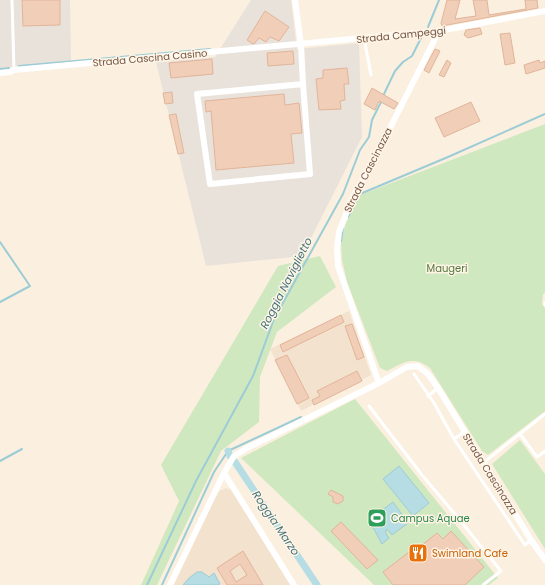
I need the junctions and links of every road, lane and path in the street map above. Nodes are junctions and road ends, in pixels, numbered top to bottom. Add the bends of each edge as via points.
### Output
1 (12, 0) edge
2 (294, 0) edge
3 (545, 11) edge
4 (439, 31) junction
5 (364, 38) junction
6 (300, 45) junction
7 (14, 70) junction
8 (0, 73) edge
9 (371, 75) dead end
10 (303, 84) junction
11 (414, 374) dead end
12 (379, 383) junction
13 (438, 388) junction
14 (428, 396) junction
15 (369, 406) dead end
16 (545, 414) edge
17 (464, 432) junction
18 (520, 434) junction
19 (454, 439) junction
20 (545, 451) edge
21 (483, 463) junction
22 (224, 473) junction
23 (499, 489) junction
24 (491, 495) junction
25 (531, 540) junction
26 (545, 560) edge
27 (170, 585) edge
28 (294, 585) edge
29 (483, 585) edge

1 - 7 lane
2 - 6 street
3 - 4 street, Strada Campeggi
4 - 5 street, Strada Campeggi
4 - 12 street, Strada Cascinazza via 350,201 339,232 338,266
5 - 6 street, Strada Campeggi
5 - 9 lane
6 - 7 street, Strada Cascina Casino
6 - 10 street
7 - 8 street, Strada Cascina Casino
10 - 10 street via 197,94 210,184 310,174
11 - 14 lane
12 - 13 street, Strada Cascinazza via 407,367 418,366 428,374
12 - 22 street, Strada Cascinazza via 247,448 234,456
13 - 14 lane
13 - 17 street, Strada Cascinazza
14 - 19 lane
15 - 29 lane via 501,571
16 - 18 lane
17 - 19 lane
17 - 21 street, Strada Cascinazza
18 - 20 lane via 537,457
18 - 21 lane
19 - 24 lane
21 - 23 street, Strada Cascinazza
22 - 27 street, Strada Cascinazza
22 - 28 street
23 - 24 lane
23 - 25 street, Strada Cascinazza
24 - 25 lane via 525,544
25 - 26 street, Strada Cascinazza

